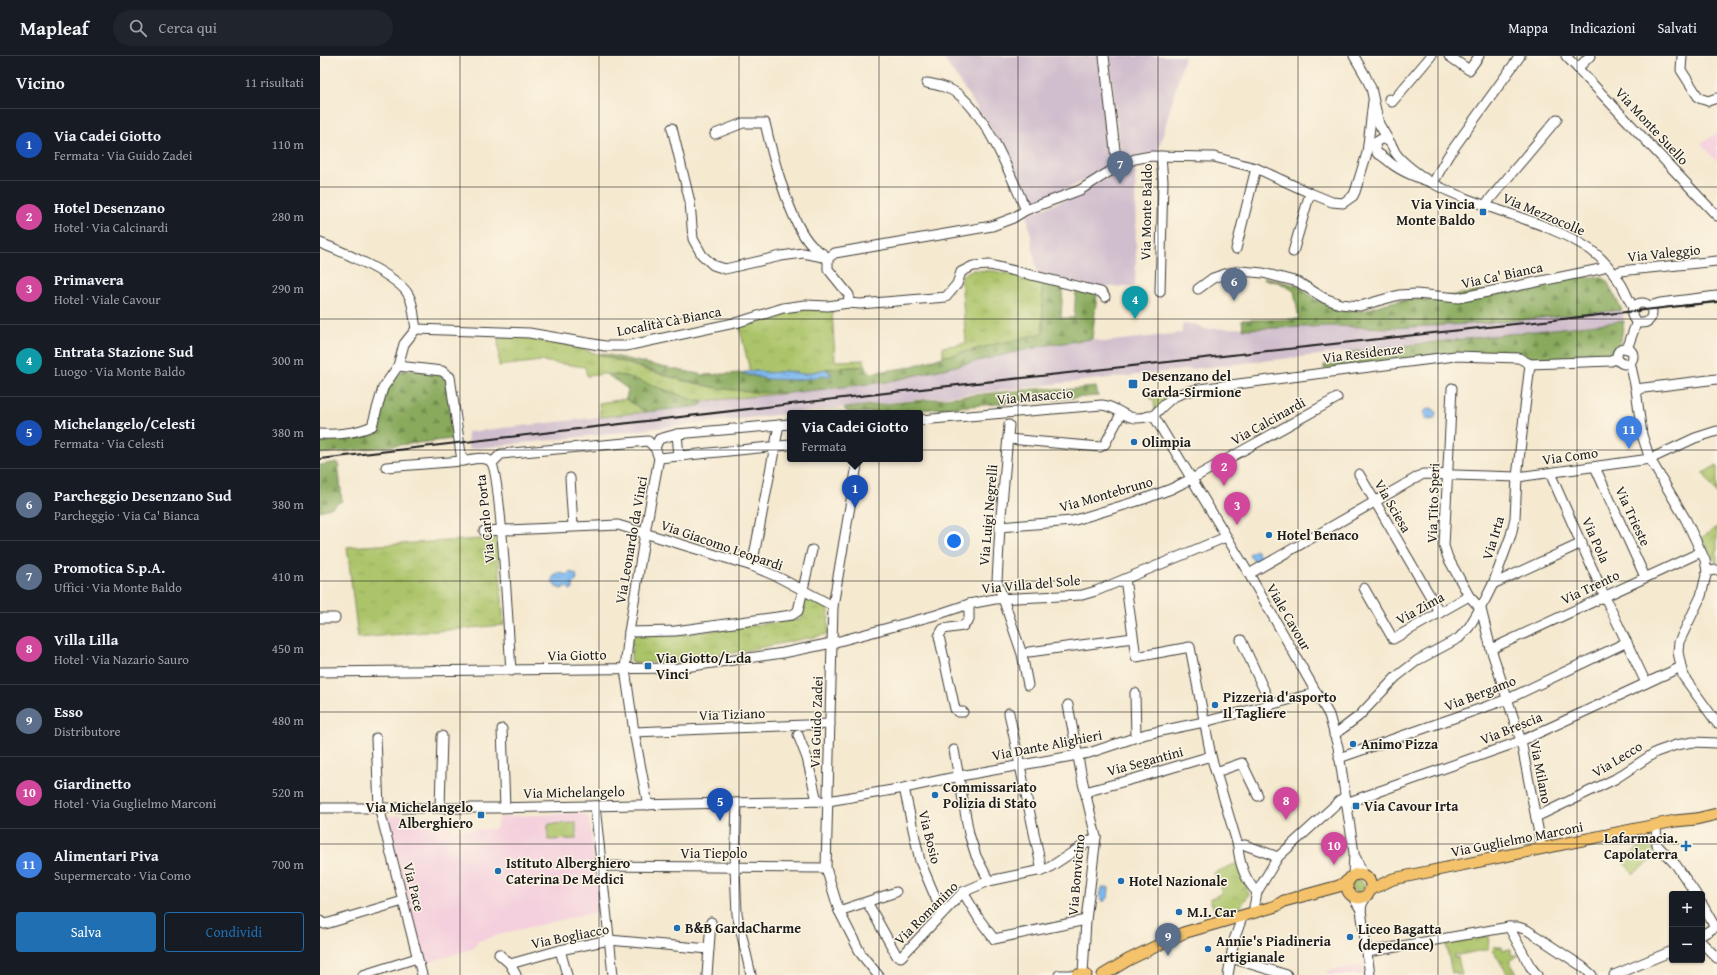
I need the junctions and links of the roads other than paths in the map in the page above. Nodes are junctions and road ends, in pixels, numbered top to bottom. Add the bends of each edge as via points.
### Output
1 (1104, 56) edge
2 (1354, 56) edge
3 (1431, 56) edge
4 (1449, 56) edge
5 (1479, 56) edge
6 (1520, 56) edge
7 (1566, 56) edge
8 (1590, 56) edge
9 (1682, 56) edge
10 (1578, 68) junction
11 (927, 82) dead end
12 (1717, 98) edge
13 (1388, 99) dead end
14 (1373, 101) junction
15 (1557, 119) dead end
16 (1379, 124) junction
17 (672, 128) dead end
18 (715, 134) dead end
19 (1388, 141) junction
20 (1377, 144) junction
21 (1367, 153) junction
22 (1161, 156) junction
23 (1390, 156) junction
24 (1118, 167) junction
25 (1256, 168) junction
26 (1433, 183) junction
27 (1310, 193) junction
28 (1485, 205) junction
29 (1026, 210) junction
30 (1717, 216) edge
31 (320, 243) edge
32 (1236, 249) dead end
33 (1293, 252) dead end
34 (828, 258) junction
35 (1717, 261) edge
36 (1606, 265) junction
37 (1614, 275) junction
38 (1198, 289) dead end
39 (1160, 292) dead end
40 (1717, 296) edge
41 (1105, 297) dead end
42 (848, 303) junction
43 (1650, 306) junction
44 (1634, 308) junction
45 (1637, 321) junction
46 (416, 329) junction
47 (1626, 349) junction
48 (1618, 358) junction
49 (1630, 362) junction
50 (1530, 364) junction
51 (398, 366) junction
52 (1717, 379) edge
53 (1452, 388) dead end
54 (1636, 390) junction
55 (1337, 398) dead end
56 (1121, 414) junction
57 (1151, 416) junction
58 (923, 420) edge
59 (787, 424) edge
60 (779, 425) junction
61 (1009, 425) dead end
62 (1717, 431) edge
63 (320, 434) edge
64 (677, 434) junction
65 (1009, 439) junction
66 (787, 445) edge
67 (776, 446) junction
68 (655, 448) junction
69 (679, 456) junction
70 (658, 458) junction
71 (1650, 459) junction
72 (462, 461) junction
73 (492, 462) junction
74 (857, 462) edge
75 (1595, 466) junction
76 (386, 467) dead end
77 (1550, 473) junction
78 (1359, 474) dead end
79 (1448, 475) junction
80 (1517, 477) junction
81 (570, 478) dead end
82 (1192, 479) junction
83 (1374, 501) junction
84 (573, 526) junction
85 (1000, 527) junction
86 (484, 531) dead end
87 (502, 531) junction
88 (645, 533) junction
89 (1226, 537) junction
90 (1582, 543) junction
91 (812, 550) dead end
92 (1701, 552) junction
93 (752, 566) junction
94 (1706, 570) junction
95 (1717, 570) edge
96 (1249, 574) junction
97 (1646, 577) junction
98 (1125, 579) junction
99 (1493, 584) junction
100 (1364, 588) dead end
101 (803, 591) junction
102 (1604, 595) junction
103 (1470, 596) junction
104 (1004, 599) junction
105 (969, 604) junction
106 (833, 606) junction
107 (1481, 608) junction
108 (1440, 613) junction
109 (320, 618) edge
110 (335, 618) dead end
111 (629, 632) junction
112 (1133, 638) junction
113 (1241, 640) dead end
114 (1626, 642) junction
115 (832, 643) junction
116 (1491, 649) junction
117 (1029, 652) dead end
118 (1681, 667) junction
119 (625, 669) junction
120 (511, 670) junction
121 (320, 672) edge
122 (1646, 683) junction
123 (1028, 685) dead end
124 (1135, 693) dead end
125 (1315, 693) junction
126 (1508, 699) junction
127 (1068, 705) dead end
128 (1271, 705) junction
129 (963, 712) dead end
130 (1009, 714) dead end
131 (1204, 722) junction
132 (1717, 723) edge
133 (830, 724) junction
134 (502, 729) dead end
135 (634, 732) junction
136 (798, 735) dead end
137 (1334, 735) junction
138 (442, 736) dead end
139 (1136, 737) junction
140 (376, 738) dead end
141 (1521, 741) junction
142 (1717, 744) edge
143 (954, 750) dead end
144 (1078, 755) junction
145 (1211, 756) junction
146 (1339, 758) junction
147 (1019, 766) junction
148 (1216, 772) junction
149 (960, 776) junction
150 (904, 788) junction
151 (1085, 792) junction
152 (1258, 796) dead end
153 (1346, 799) junction
154 (828, 801) junction
155 (817, 802) junction
156 (737, 803) junction
157 (648, 805) junction
158 (594, 806) junction
159 (379, 807) junction
160 (320, 808) edge
161 (440, 808) junction
162 (505, 808) junction
163 (1717, 814) edge
164 (1536, 817) junction
165 (1656, 825) junction
166 (1096, 837) junction
167 (1542, 849) junction
168 (1238, 850) junction
169 (1278, 857) junction
170 (602, 866) junction
171 (735, 868) junction
172 (826, 868) junction
173 (1042, 871) junction
174 (1358, 877) junction
175 (1393, 879) junction
176 (989, 882) junction
177 (1694, 891) edge
178 (896, 892) dead end
179 (963, 892) junction
180 (1257, 892) junction
181 (1369, 892) junction
182 (1305, 896) junction
183 (1353, 897) junction
184 (403, 901) junction
185 (1284, 901) junction
186 (868, 902) junction
187 (1254, 907) junction
188 (1705, 909) edge
189 (1361, 910) junction
190 (839, 911) junction
191 (942, 913) junction
192 (1243, 915) junction
193 (1086, 920) junction
194 (320, 921) edge
195 (711, 922) dead end
196 (1210, 924) junction
197 (1716, 926) edge
198 (1509, 927) junction
199 (1705, 933) edge
200 (609, 940) junction
201 (1705, 946) edge
202 (709, 949) junction
203 (560, 950) junction
204 (1368, 952) junction
205 (1669, 952) edge
206 (499, 954) dead end
207 (418, 958) junction
208 (1231, 958) junction
209 (1717, 958) edge
210 (510, 964) junction
211 (363, 975) edge
212 (422, 975) edge
213 (516, 975) edge
214 (567, 975) edge
215 (613, 975) edge
216 (706, 975) edge
217 (751, 975) edge
218 (878, 975) edge
219 (1059, 975) edge
220 (1071, 975) edge
221 (1082, 975) edge
222 (1102, 975) edge
223 (1228, 975) edge
224 (1287, 975) edge
225 (1370, 975) edge
226 (1537, 975) edge
227 (1592, 975) edge
228 (1614, 975) edge

1 - 24 street
2 - 14 street via 1366,74
3 - 13 street via 1392,102
4 - 5 street via 1469,70
6 - 26 street via 1448,156
7 - 10 street, Via Monte Suello
8 - 10 street
9 - 12 street via 1681,70 1699,98 1708,101
10 - 30 street, Via Monte Suello
11 - 29 street via 958,94 987,128
14 - 16 street
14 - 21 street
15 - 28 street, Via Mezzocolle
16 - 19 street
16 - 20 street
17 - 34 street via 690,202 693,239 702,255 713,265 725,269 803,253
18 - 34 street via 743,123 765,123 772,155 792,211 812,245
19 - 20 street via 1385,139
19 - 23 street via 1392,144
20 - 21 street
20 - 23 street via 1377,153
21 - 27 street, Via Monte Baldo via 1353,196 1343,203 1332,202
22 - 24 street, Via Monte Baldo via 1135,159
22 - 25 street, Via Monte Baldo via 1214,157
22 - 39 street, Via Monte Baldo via 1163,181
23 - 26 street, Via Mezzocolle
23 - 26 street via 1392,164 1414,177
24 - 29 street, Via Monte Baldo via 1080,190
25 - 27 street, Via Monte Baldo
25 - 32 street
26 - 28 street, Via Mezzocolle
27 - 33 street
28 - 36 street, Via Mezzocolle via 1570,237 1592,251
29 - 34 street, Via Monte Baldo via 992,226 843,251
31 - 46 street via 385,274 401,286 409,296
34 - 42 street via 828,269 849,295
35 - 37 street, Via Valeggio via 1620,271
36 - 37 street, Via Mezzocolle
36 - 38 street, Via Ca' Bianca via 1600,269 1458,298 1399,295 1360,306 1340,304 1298,282 1263,273 1241,271 1225,274 1213,278
37 - 44 street, Via Mezzocolle
40 - 43 street
41 - 42 street, Località Cà Bianca via 1100,292 984,265 973,266 961,272 946,297
42 - 46 street, Località Cà Bianca via 783,308 739,322 626,346 605,346 529,333
43 - 44 street via 1643,303
43 - 45 street via 1650,318 1644,322
44 - 45 street, Via Mezzocolle via 1633,315
45 - 47 street
46 - 51 street via 404,344
47 - 48 street via 1620,350
47 - 49 street via 1632,353
48 - 49 street via 1623,363
48 - 50 street via 1611,361
49 - 54 street
50 - 57 street, Via Residenze via 1519,358 1455,356 1199,390 1176,395
50 - 80 street, Via Irta
51 - 63 street via 383,388 372,426
51 - 72 street, Via Carlo Porta via 442,372 450,378
52 - 54 street
53 - 79 street, Via Tito Speri
54 - 71 street via 1642,435
55 - 82 street, Via Calcinardi
56 - 57 street, Via Masaccio via 1142,418
56 - 58 street, Via Masaccio via 1109,406 1098,405
56 - 65 street via 1105,444 1100,447
57 - 82 street, Viale Cavour via 1157,420
59 - 60 street
60 - 64 street
60 - 67 street
61 - 65 street, Via Luigi Negrelli
62 - 71 street, Via Como via 1695,438
64 - 68 street via 659,439
64 - 69 street
65 - 85 street, Via Luigi Negrelli
66 - 67 street
67 - 69 street
67 - 93 street
68 - 70 street, Via Leonardo da Vinci
68 - 73 street via 648,441 501,454
69 - 70 street
70 - 88 street, Via Leonardo da Vinci
71 - 75 street, Via Como
71 - 92 street via 1686,520
72 - 73 street, Via Carlo Porta via 486,458
72 - 76 street
73 - 87 street, Via Carlo Porta via 496,472
74 - 106 street, Via Guido Zadei
75 - 77 street, Via Como
75 - 97 street, Via Trieste
77 - 80 street, Via Como
77 - 90 street, Via Pola
78 - 83 street, Via Sciesa
79 - 80 street, Via Como
79 - 83 street, Via Como via 1423,474
79 - 103 street, Via Tito Speri via 1444,546
80 - 99 street, Via Irta via 1515,518
81 - 84 street
82 - 85 street, Via Montebruno via 1144,499 1072,521
82 - 89 street, Viale Cavour
83 - 96 street, Via Como
83 - 108 street, Via Sciesa
84 - 87 street, Via Giacomo Leopardi
84 - 88 street, Via Giacomo Leopardi via 618,525
85 - 104 street, Via Luigi Negrelli via 997,581
86 - 87 street, Via Giacomo Leopardi
87 - 120 street, Via Carlo Porta
88 - 93 street, Via Giacomo Leopardi
88 - 111 street, Via Leonardo da Vinci
89 - 96 street, Viale Cavour
89 - 98 street, Via Villa del Sole
90 - 99 street
90 - 102 street, Via Pola
91 - 101 street
92 - 94 street
92 - 97 street, Via Trento
93 - 101 street, Via Giacomo Leopardi
94 - 95 street
94 - 118 street via 1701,596 1679,642
96 - 125 street, Viale Cavour
97 - 102 street, Via Trento
98 - 104 street, Via Villa del Sole via 1082,596
98 - 112 street
99 - 107 street, Via Irta
100 - 108 street, Via Zima via 1393,639
101 - 106 street, Via Giacomo Leopardi
101 - 111 street via 798,611 792,615 675,631
102 - 114 street, Via Pola
102 - 116 street, Via Trento
103 - 107 street, Via Tito Speri
103 - 108 street, Via Zima
104 - 105 street, Via Villa del Sole
104 - 123 street, Via Luigi Negrelli via 1022,654
105 - 115 street, Via Villa del Sole
105 - 129 street, Via Villa del Sole via 969,620 963,626 943,630 939,636 955,709
106 - 115 street, Via Guido Zadei
107 - 116 street, Via Milano
107 - 137 street, Via Irta via 1459,638 1418,660 1396,677 1359,716
109 - 110 street
111 - 119 street, Via Leonardo da Vinci
112 - 117 street
112 - 131 street via 1136,657 1190,647
113 - 128 street
114 - 122 street, Via Pola
114 - 126 street, Via Bergamo
115 - 119 street, Via Giotto via 783,653 678,668
115 - 133 street, Via Guido Zadei
116 - 126 street, Via Milano
118 - 122 street, Via Brescia
118 - 132 street via 1683,676
119 - 120 street, Via Giotto
119 - 135 street, Via Leonardo da Vinci
120 - 121 street, Via Giotto
122 - 141 street, Via Brescia
124 - 139 street
125 - 128 street, Via Dante Alighieri
125 - 137 street, Viale Cavour via 1329,715
126 - 141 street, Via Milano
126 - 146 street, Via Bergamo
127 - 144 street, Via Bonvicino
128 - 131 street, Via Dante Alighieri
130 - 147 street
131 - 139 street, Via Dante Alighieri
131 - 145 street
133 - 135 street, Via Tiziano
133 - 154 street, Via Guido Zadei
134 - 162 street
135 - 157 street, Via Leonardo da Vinci
136 - 155 street via 807,758
137 - 146 street, Viale Cavour
138 - 161 street
139 - 144 street, Via Dante Alighieri
140 - 159 street, Via Pace
141 - 153 street, Via Brescia
141 - 164 street, Via Milano
142 - 164 street, Via Lecco via 1693,742 1656,752 1615,779
143 - 149 street
144 - 147 street, Via Dante Alighieri
144 - 151 street, Via Bonvicino
145 - 148 street
145 - 151 street, Via Segantini
146 - 153 street, Viale Cavour
147 - 149 street, Via Dante Alighieri
147 - 173 street
148 - 152 street via 1242,763
148 - 168 street
149 - 150 street, Via Dante Alighieri
149 - 176 street via 969,834
150 - 154 street, Via Dante Alighieri
150 - 191 street, Via Bosio via 920,861
151 - 166 street, Via Bonvicino
153 - 169 street
153 - 174 street, Viale Cavour
154 - 155 street, Via Michelangelo
154 - 172 street, Via Guido Zadei
155 - 156 street, Via Michelangelo
156 - 157 street, Via Michelangelo
156 - 171 street
157 - 158 street, Via Michelangelo
158 - 162 street, Via Michelangelo
158 - 170 street
159 - 160 street, Via Michelangelo
159 - 161 street, Via Michelangelo
159 - 184 street, Via Pace
161 - 162 street, Via Michelangelo
163 - 165 main road, Via Guglielmo Marconi
164 - 167 street, Via Milano
165 - 167 main road, Via Guglielmo Marconi
165 - 177 street via 1657,845
166 - 173 street, Via Romanino
166 - 193 street, Via Bonvicino
167 - 175 main road, Via Guglielmo Marconi
168 - 169 street via 1245,845
168 - 180 street via 1249,884
169 - 180 street
170 - 171 street, Via Tiepolo
170 - 200 street
171 - 172 street, Via Tiepolo
171 - 217 street via 737,914
172 - 190 street, Via Guido Zadei
173 - 176 street, Via Romanino
174 - 175 main road, Via Guglielmo Marconi
174 - 181 main road via 1370,884
174 - 182 main road, Via Guglielmo Marconi via 1339,886
174 - 183 main road via 1347,889
175 - 181 main road, Via Guglielmo Marconi
176 - 179 street, Via Romanino
178 - 186 street
179 - 191 street, Via Romanino
179 - 193 street via 994,939
180 - 187 street
181 - 183 main road via 1360,898
181 - 189 street
182 - 183 main road via 1343,894
182 - 185 main road, Via Guglielmo Marconi
183 - 189 street
184 - 194 street via 329,923 324,924
184 - 207 street, Via Pace
185 - 187 main road, Via Guglielmo Marconi
185 - 192 main road, Via Guglielmo Marconi via 1276,906
186 - 190 street
186 - 191 street, Via Romanino via 893,950 900,957
187 - 196 main road, Via Guglielmo Marconi
188 - 197 street
189 - 204 street
190 - 218 street, Via Guido Zadei via 861,954
192 - 196 main road, Via Guglielmo Marconi
192 - 208 street
193 - 221 street, Via Bonvicino
195 - 202 street
196 - 222 main road, Via Guglielmo Marconi via 1183,933
197 - 199 street
198 - 204 street
198 - 226 street
198 - 227 street via 1527,930
200 - 202 street, Via Bogliacco
200 - 203 street, Via Bogliacco
200 - 215 street
201 - 209 street
202 - 216 street
203 - 210 street, Via Bogliacco
203 - 214 street
204 - 225 street
205 - 228 street
206 - 210 street
207 - 211 street
207 - 212 street, Via Pace
208 - 223 street
208 - 224 street
210 - 213 street
219 - 220 street

